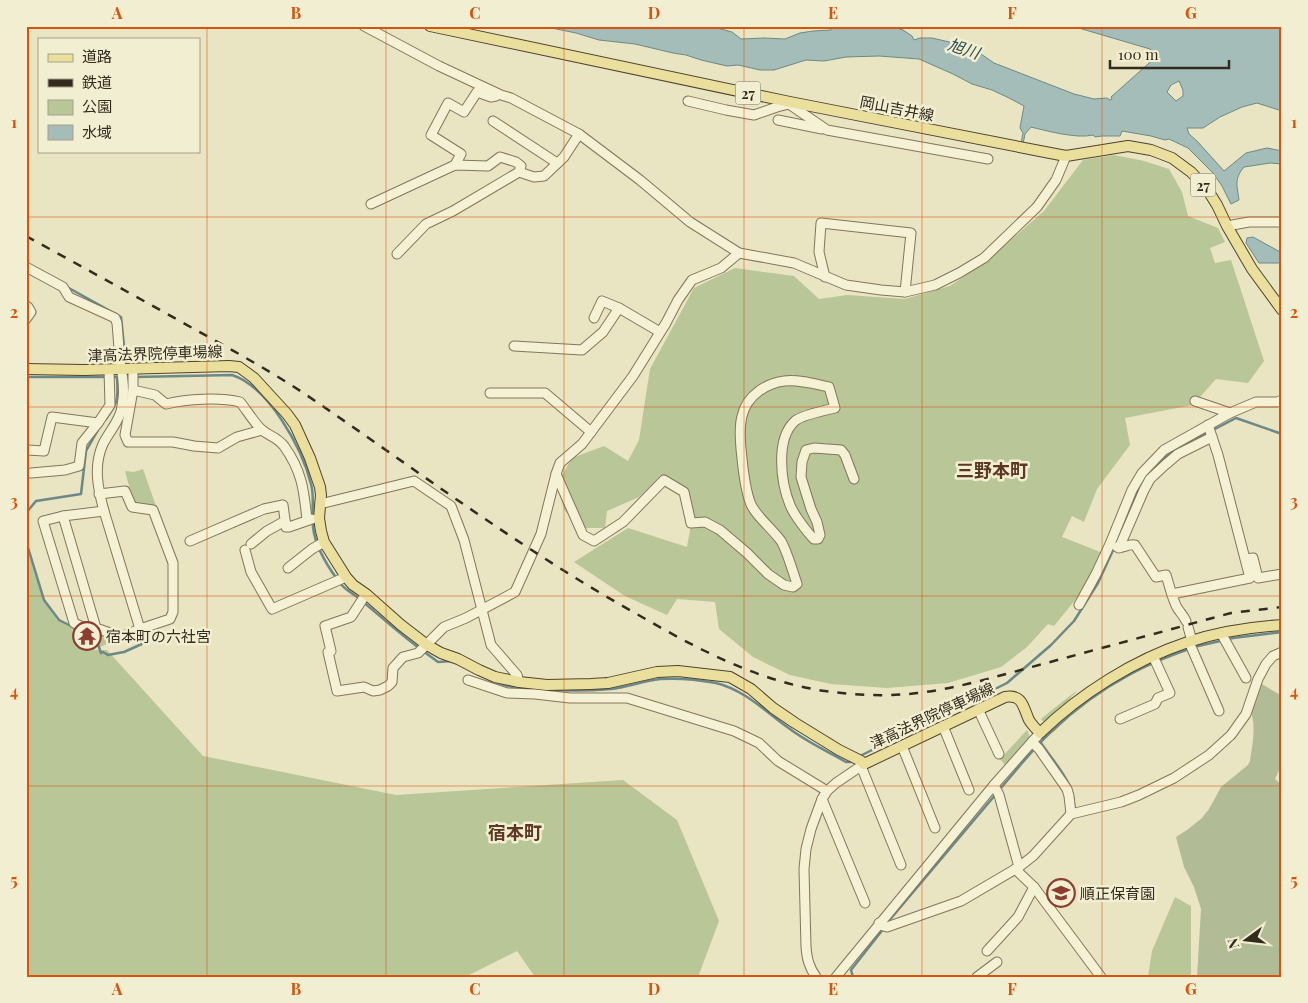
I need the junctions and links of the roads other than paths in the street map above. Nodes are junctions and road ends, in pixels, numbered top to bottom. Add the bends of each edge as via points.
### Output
1 (364, 26) edge
2 (430, 26) edge
3 (501, 95) junction
4 (688, 101) dead end
5 (790, 103) junction
6 (778, 120) dead end
7 (493, 121) dead end
8 (827, 130) junction
9 (579, 134) junction
10 (1066, 156) junction
11 (988, 159) dead end
12 (558, 163) junction
13 (455, 164) junction
14 (519, 172) junction
15 (371, 204) dead end
16 (1282, 222) edge
17 (1227, 226) junction
18 (739, 253) junction
19 (397, 254) dead end
20 (26, 267) edge
21 (825, 277) junction
22 (905, 292) junction
23 (26, 306) edge
24 (619, 308) junction
25 (1282, 310) edge
26 (594, 318) dead end
27 (26, 319) edge
28 (660, 332) junction
29 (514, 346) dead end
30 (26, 369) edge
31 (122, 377) junction
32 (490, 393) dead end
33 (1282, 400) edge
34 (1195, 401) dead end
35 (1230, 413) junction
36 (98, 423) junction
37 (262, 430) junction
38 (1210, 431) junction
39 (591, 432) junction
40 (27, 450) edge
41 (31, 473) dead end
42 (556, 474) junction
43 (854, 479) dead end
44 (100, 494) junction
45 (320, 504) junction
46 (104, 511) junction
47 (63, 516) junction
48 (312, 519) junction
49 (285, 521) junction
50 (190, 541) dead end
51 (320, 544) junction
52 (1115, 546) junction
53 (1246, 559) junction
54 (288, 568) dead end
55 (1282, 574) edge
56 (341, 580) junction
57 (1172, 594) junction
58 (363, 598) junction
59 (1079, 605) dead end
60 (482, 610) junction
61 (1282, 625) edge
62 (96, 628) junction
63 (140, 629) junction
64 (1223, 637) junction
65 (1191, 645) junction
66 (423, 648) junction
67 (1282, 652) edge
68 (1155, 660) junction
69 (1246, 678) dead end
70 (468, 680) dead end
71 (529, 687) junction
72 (609, 688) junction
73 (577, 698) junction
74 (628, 698) junction
75 (978, 709) junction
76 (1219, 710) dead end
77 (1120, 719) dead end
78 (943, 726) junction
79 (1040, 733) junction
80 (902, 746) junction
81 (1035, 746) junction
82 (999, 754) dead end
83 (859, 762) junction
84 (969, 790) dead end
85 (996, 790) junction
86 (827, 791) junction
87 (822, 799) junction
88 (1073, 813) junction
89 (934, 828) dead end
90 (901, 866) dead end
91 (1018, 870) junction
92 (1034, 887) junction
93 (865, 902) dead end
94 (883, 925) junction
95 (987, 951) dead end
96 (997, 962) dead end
97 (816, 977) edge
98 (836, 977) edge
99 (977, 977) edge
100 (1101, 977) edge

1 - 3 street
2 - 5 main road, 岡山吉井線 / 27
3 - 9 street
3 - 13 street via 492,97 477,92 464,112 448,103 431,135 461,154
4 - 5 street via 754,115
5 - 8 street
5 - 10 main road, 岡山吉井線 / 27
6 - 8 street
7 - 12 street
8 - 11 street
9 - 12 street
9 - 18 street via 690,222
10 - 17 main road, 岡山吉井線 / 27 via 1128,146 1172,158 1206,189
10 - 22 street via 1056,180 1037,207 984,258 935,285
12 - 14 street via 544,176 534,177
13 - 14 street via 488,166 500,157 516,162 521,166
13 - 15 street
14 - 19 street via 426,224
16 - 17 street
17 - 25 main road, 岡山吉井線 / 27 via 1252,269
18 - 21 street via 794,263
18 - 28 street via 721,268 692,280
20 - 31 street via 62,286 69,297 115,318
21 - 22 street via 846,285
21 - 22 street via 820,252 821,223 911,233
23 - 27 street via 31,312
24 - 26 street via 602,301
24 - 28 street
24 - 29 street via 603,332 582,350
28 - 39 street
30 - 31 main road, 津高法界院停車場線
31 - 36 street
31 - 37 street via 166,404 182,400 240,402
31 - 37 street via 128,442 173,442 218,448 237,437
31 - 44 street via 124,396 120,415 104,442 98,460
31 - 45 main road, 津高法界院停車場線 via 229,366 244,370 272,396 295,425 320,487
32 - 39 street via 545,393
33 - 35 street via 1256,402
34 - 35 street
35 - 38 street
36 - 40 street via 52,418 44,451
36 - 41 street via 82,443 79,466
37 - 48 street via 283,445 301,476
38 - 52 street via 1178,454 1161,461 1136,481 1131,506
38 - 53 street
39 - 42 street via 560,463
42 - 43 street via 583,534 594,541 622,522 664,480 684,492 690,523 705,522 720,530 768,574 793,588 797,584 782,542 750,502 743,473 740,437 746,403 766,386 784,381 829,387 835,408 796,420 782,447 782,476 790,506 814,539 820,535 801,477 806,450 841,450
42 - 60 street via 542,534 515,592
44 - 46 street
44 - 63 street via 125,491 132,507 153,510 173,563 173,612 170,619
45 - 48 main road, 津高法界院停車場線
45 - 60 street via 414,481 451,506 464,540
46 - 47 street
46 - 63 street
47 - 62 street
47 - 62 street via 43,521 74,624
48 - 49 street via 289,527
48 - 51 main road, 津高法界院停車場線 via 321,531
49 - 50 street via 283,505 264,509
49 - 56 street via 248,547 251,572 272,609
51 - 54 street
51 - 56 main road, 津高法界院停車場線 via 332,556
52 - 57 street via 1135,545 1156,578 1166,574
52 - 59 street
53 - 55 street via 1253,558 1258,578
53 - 57 street via 1250,578
56 - 58 main road, 津高法界院停車場線 via 353,585
57 - 65 street via 1178,610 1184,615
58 - 66 main road, 津高法界院停車場線 via 401,625
58 - 66 street via 351,617 324,626 337,691 364,687 380,690 392,682 393,668 403,657
60 - 66 street via 444,627
60 - 71 street via 491,645
61 - 64 main road via 1254,627
62 - 63 street via 121,637
64 - 65 main road
64 - 69 street
65 - 68 main road
65 - 76 street
66 - 71 main road, 津高法界院停車場線
67 - 88 street via 1266,664 1246,714 1231,735 1209,755 1139,796
68 - 77 street via 1170,693
68 - 79 main road via 1136,665 1082,698
70 - 71 street via 507,693
71 - 72 main road, 津高法界院停車場線
71 - 73 street
72 - 73 street
72 - 74 street via 626,693
72 - 83 main road, 津高法界院停車場線 via 657,672 730,677 751,688 795,723
73 - 74 street
74 - 86 street via 734,731 759,743 778,761
75 - 78 main road, 津高法界院停車場線
75 - 79 main road, 津高法界院停車場線 via 1015,696
75 - 82 street
78 - 80 main road, 津高法界院停車場線
78 - 84 street
79 - 81 street
80 - 83 main road, 津高法界院停車場線
80 - 89 street
81 - 85 street
81 - 88 street via 1067,790
83 - 86 street
83 - 90 street
85 - 91 street
85 - 94 street
86 - 87 street
87 - 93 street
87 - 97 street via 811,829 804,869 807,959
88 - 91 street
91 - 92 street
91 - 94 street via 960,900
92 - 95 street via 1018,917
92 - 100 street
94 - 98 street
96 - 99 street

